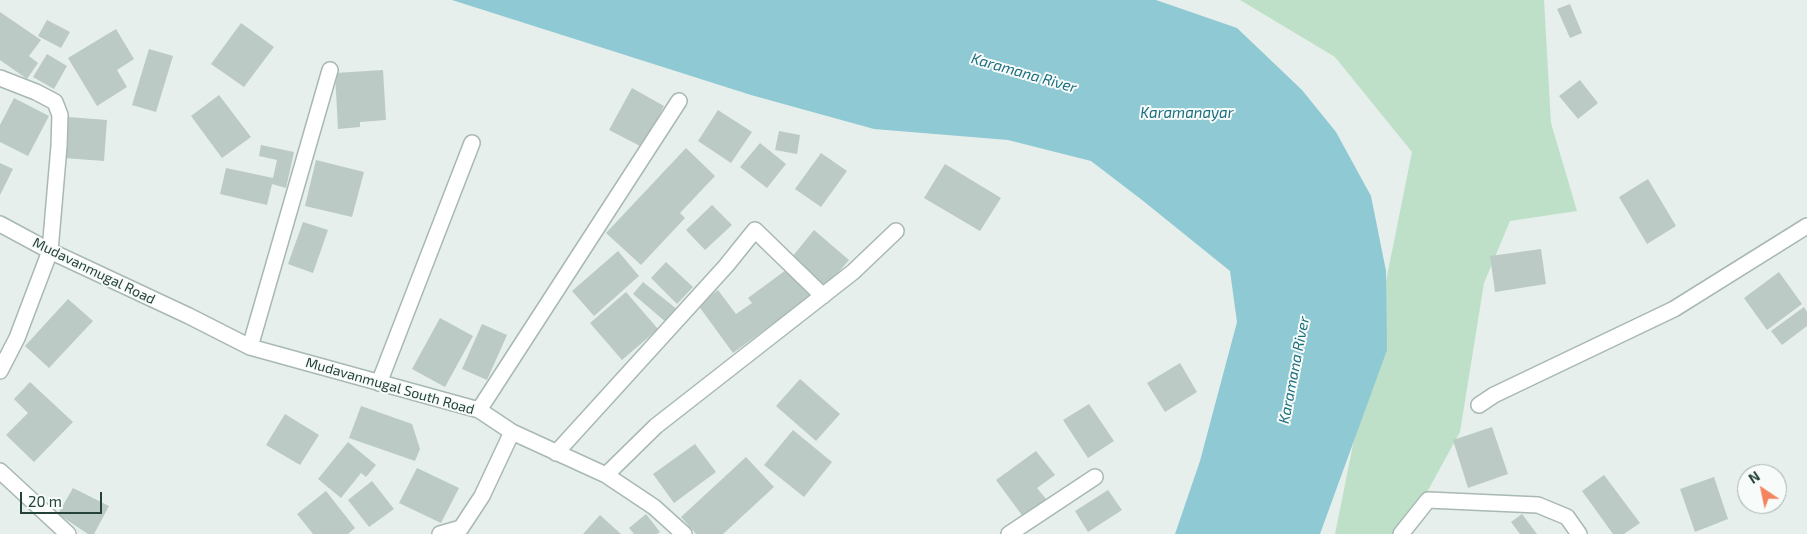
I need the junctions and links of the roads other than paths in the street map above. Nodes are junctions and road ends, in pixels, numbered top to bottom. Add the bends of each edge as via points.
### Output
1 (330, 70) dead end
2 (0, 78) edge
3 (679, 101) dead end
4 (472, 142) dead end
5 (0, 224) edge
6 (1807, 226) edge
7 (896, 231) dead end
8 (50, 251) junction
9 (823, 296) junction
10 (189, 316) joint
11 (250, 347) junction
12 (0, 371) edge
13 (379, 383) junction
14 (1479, 405) dead end
15 (479, 410) junction
16 (512, 432) junction
17 (556, 453) junction
18 (0, 470) edge
19 (606, 475) junction
20 (1095, 477) dead end
21 (68, 534) edge
22 (440, 534) edge
23 (684, 534) edge
24 (1009, 534) edge
25 (1401, 534) edge
26 (1579, 534) edge

1 - 11 street
2 - 8 street via 55,102 60,115
3 - 15 street
4 - 13 street
5 - 8 street, Mudavanmugal Road
6 - 14 street via 1674,309
7 - 9 street
8 - 10 street, Mudavanmugal Road
8 - 12 street via 17,338
9 - 17 street via 756,230
9 - 19 street via 656,426
10 - 11 street, Mudavanmugal South Road
11 - 13 street, Mudavanmugal South Road
13 - 15 street, Mudavanmugal South Road
15 - 16 street, Mudavanmugal South Road
16 - 17 street, Mudavanmugal South Road
16 - 22 street via 482,496 461,528
17 - 19 street, Mudavanmugal South Road
18 - 21 street
19 - 23 street, Mudavanmugal South Road via 654,507
20 - 24 street
25 - 26 street via 1428,500 1538,505 1567,517

